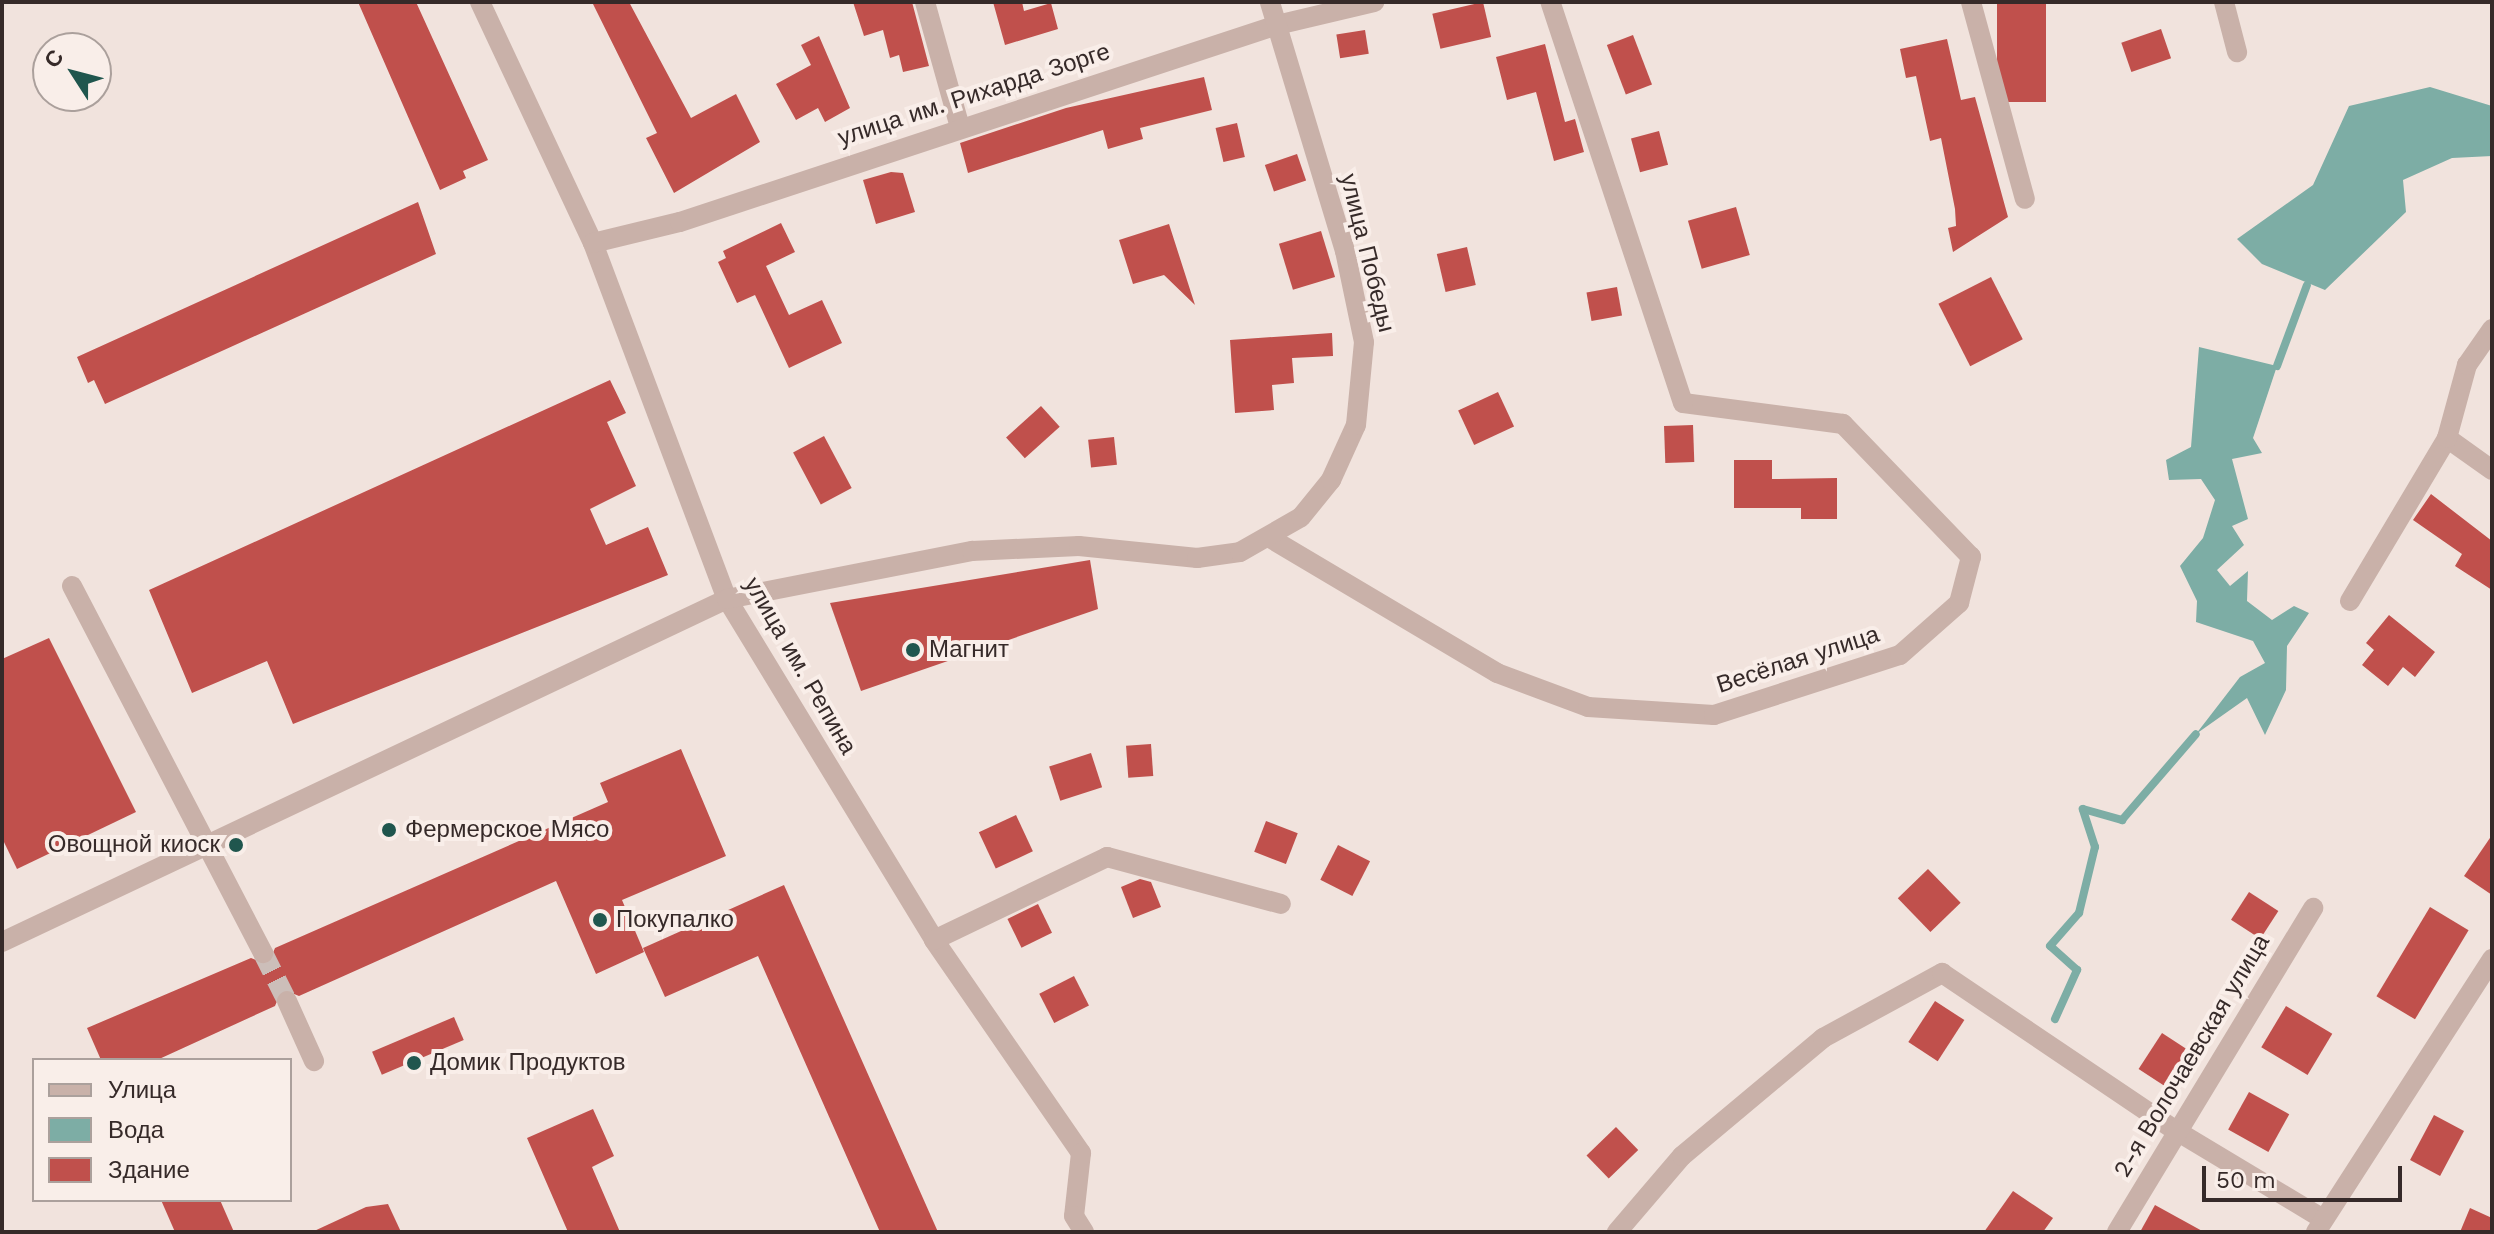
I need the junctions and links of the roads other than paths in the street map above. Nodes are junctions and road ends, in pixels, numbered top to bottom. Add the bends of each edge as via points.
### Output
1 (480, 2) edge
2 (925, 2) edge
3 (1270, 2) edge
4 (1374, 2) edge
5 (1550, 2) edge
6 (1971, 2) edge
7 (2224, 2) edge
8 (1277, 25) junction
9 (2237, 52) dead end
10 (959, 124) junction
11 (2025, 199) dead end
12 (593, 243) junction
13 (2492, 329) edge
14 (2447, 438) junction
15 (2492, 470) edge
16 (1270, 538) junction
17 (72, 586) dead end
18 (727, 599) junction
19 (2350, 601) dead end
20 (206, 842) junction
21 (1281, 904) dead end
22 (2313, 908) dead end
23 (934, 940) junction
24 (2, 942) edge
25 (263, 953) tunnel mouth
26 (2492, 959) edge
27 (287, 1001) tunnel mouth
28 (314, 1061) dead end
29 (2175, 1130) junction
30 (2319, 1226) edge
31 (1084, 1232) edge
32 (1617, 1232) edge
33 (2117, 1232) edge

1 - 12 street, улица им. Репина
2 - 10 street
3 - 8 street, улица Победы
4 - 8 street, улица им. Рихарда Зорге
5 - 16 street, Весёлая улица via 1683,403 1843,424 1971,557 1959,603 1900,655 1714,715 1588,707 1497,673
6 - 11 street
7 - 9 street
8 - 10 street, улица им. Рихарда Зорге
8 - 16 street, улица Победы via 1345,251 1364,342 1356,425 1331,480 1301,517
10 - 12 street, улица им. Рихарда Зорге via 680,222
12 - 18 street, улица им. Репина
13 - 14 street via 2467,365
14 - 15 street
14 - 19 street
16 - 18 street, улица Победы via 1197,558 1079,546 972,551
17 - 20 street
18 - 20 street, улица Победы
18 - 23 street, улица им. Репина
20 - 24 street, улица Победы
20 - 25 street
21 - 23 street via 1107,857
22 - 29 street, 2-я Волочаевская улица
23 - 31 street, улица им. Репина via 1081,1153 1074,1216
26 - 30 street
27 - 28 street
29 - 30 street
29 - 32 street via 1942,973 1823,1038 1682,1156
29 - 33 street, 2-я Волочаевская улица

